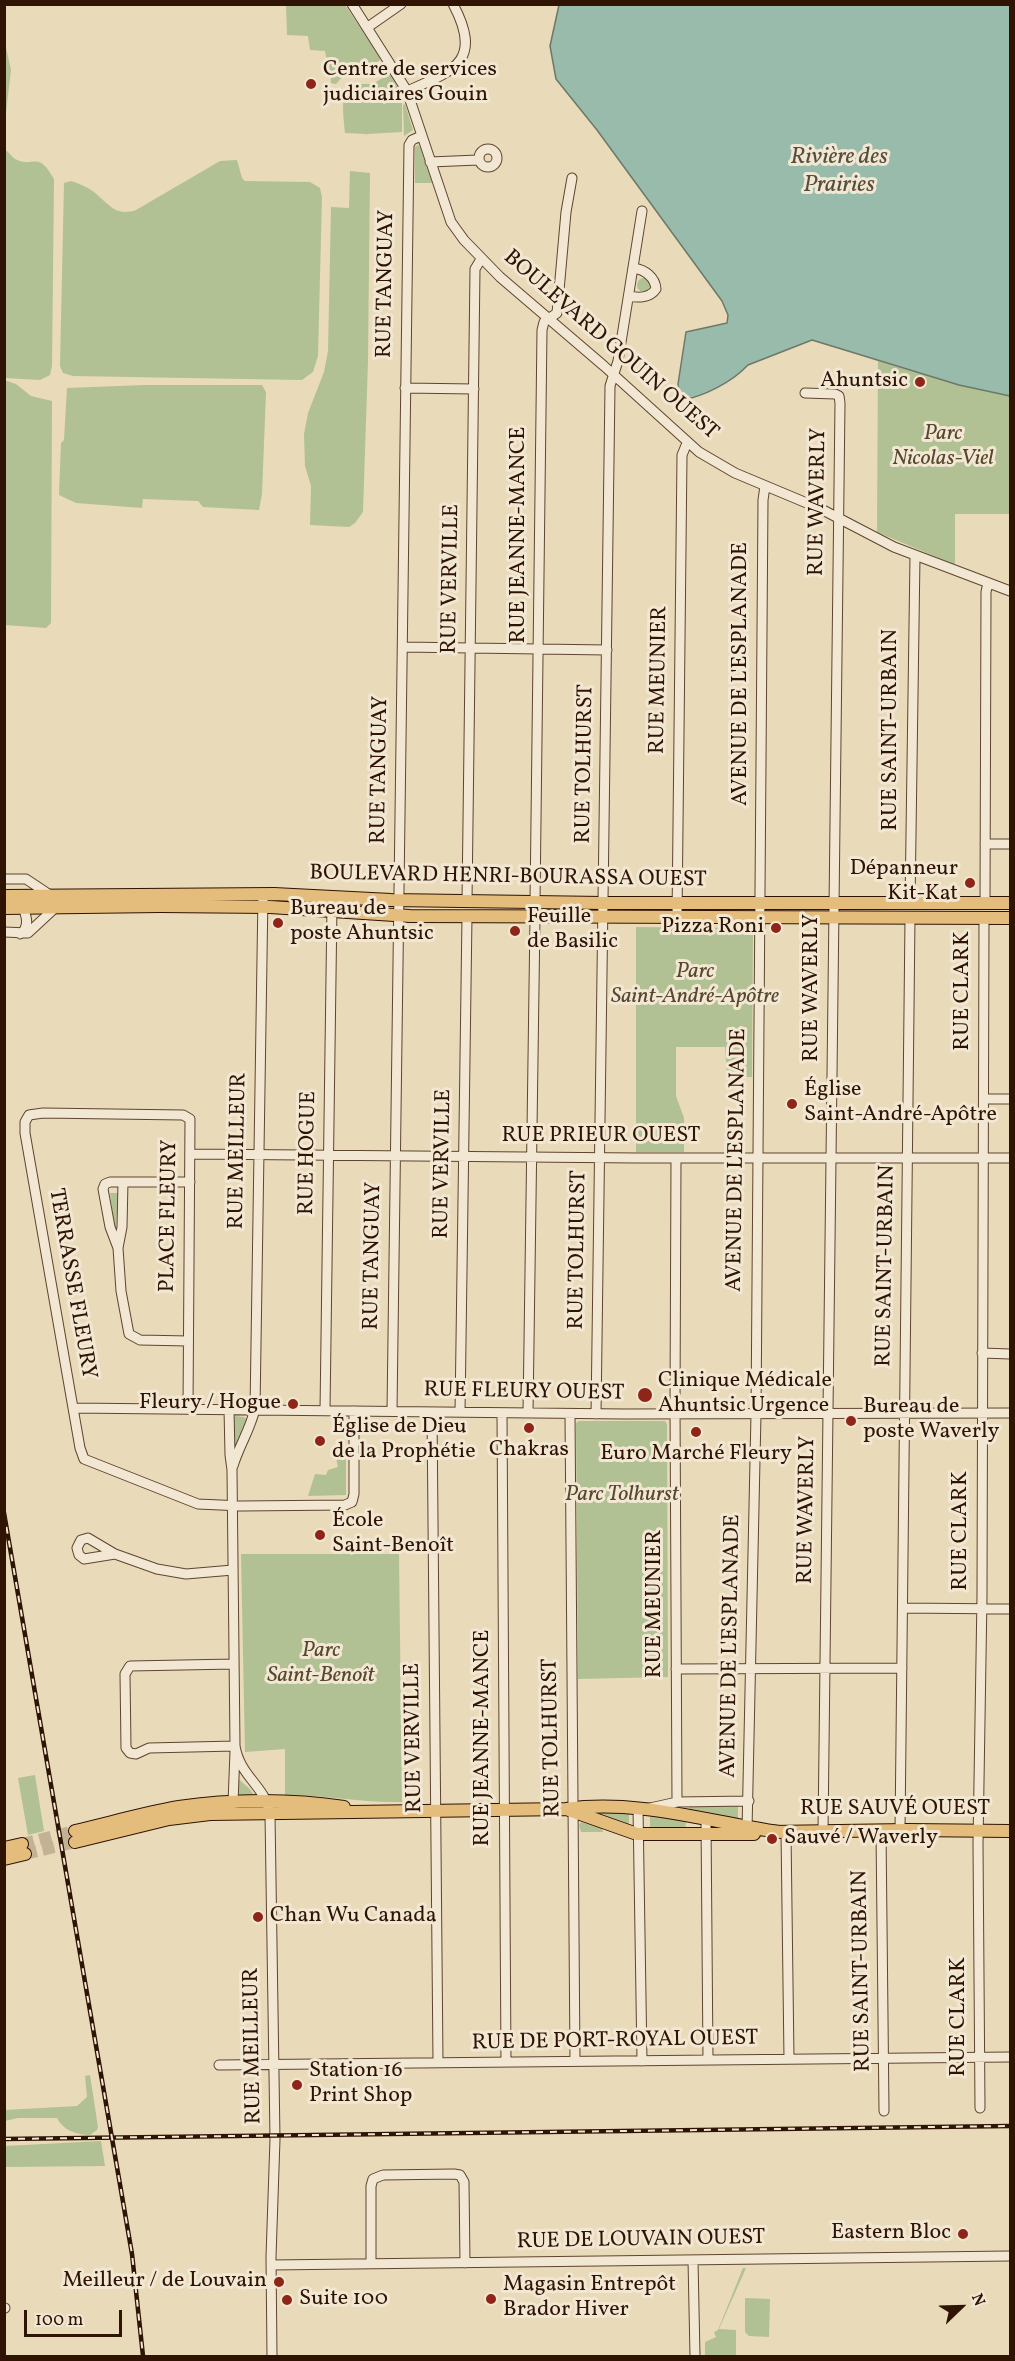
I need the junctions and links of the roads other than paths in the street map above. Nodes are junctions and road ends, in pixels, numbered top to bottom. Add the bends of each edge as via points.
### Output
1 (352, 4) edge
2 (401, 4) edge
3 (453, 4) edge
4 (368, 27) junction
5 (407, 92) junction
6 (421, 136) junction
7 (478, 160) dead end
8 (430, 162) junction
9 (572, 178) dead end
10 (642, 211) dead end
11 (481, 259) junction
12 (634, 268) junction
13 (628, 296) junction
14 (549, 319) junction
15 (613, 374) junction
16 (405, 388) junction
17 (474, 389) junction
18 (805, 393) dead end
19 (687, 443) junction
20 (765, 486) junction
21 (838, 519) junction
22 (915, 556) junction
23 (988, 583) junction
24 (1011, 591) edge
25 (403, 647) junction
26 (471, 648) junction
27 (539, 649) junction
28 (607, 650) junction
29 (985, 844) junction
30 (1011, 844) edge
31 (4, 879) edge
32 (17, 879) junction
33 (50, 895) junction
34 (4, 896) edge
35 (333, 897) junction
36 (399, 900) junction
37 (263, 901) junction
38 (467, 901) junction
39 (22, 902) junction
40 (535, 902) junction
41 (603, 903) junction
42 (985, 903) junction
43 (1011, 903) edge
44 (677, 904) junction
45 (760, 904) junction
46 (834, 904) junction
47 (910, 904) junction
48 (4, 908) edge
49 (55, 908) junction
50 (332, 911) junction
51 (398, 915) junction
52 (466, 916) junction
53 (535, 917) junction
54 (603, 918) junction
55 (677, 918) junction
56 (910, 918) junction
57 (984, 918) junction
58 (1011, 918) edge
59 (760, 919) junction
60 (834, 919) junction
61 (4, 932) edge
62 (20, 934) junction
63 (984, 1099) junction
64 (1011, 1099) edge
65 (27, 1118) joint
66 (191, 1154) junction
67 (328, 1154) junction
68 (259, 1155) junction
69 (395, 1155) junction
70 (463, 1156) junction
71 (532, 1157) junction
72 (908, 1157) junction
73 (983, 1157) junction
74 (600, 1158) junction
75 (676, 1158) junction
76 (758, 1158) junction
77 (832, 1158) junction
78 (1011, 1158) edge
79 (123, 1182) junction
80 (190, 1182) junction
81 (118, 1248) junction
82 (188, 1341) junction
83 (982, 1353) junction
84 (1011, 1354) edge
85 (73, 1408) junction
86 (188, 1408) junction
87 (229, 1409) junction
88 (255, 1409) junction
89 (325, 1410) junction
90 (354, 1411) junction
91 (392, 1411) junction
92 (432, 1412) junction
93 (460, 1413) junction
94 (502, 1413) junction
95 (528, 1413) junction
96 (829, 1413) junction
97 (905, 1413) junction
98 (982, 1413) junction
99 (1011, 1413) edge
100 (570, 1414) junction
101 (596, 1414) junction
102 (756, 1414) junction
103 (675, 1415) junction
104 (232, 1470) junction
105 (232, 1506) junction
106 (115, 1554) dead end
107 (232, 1570) junction
108 (903, 1608) junction
109 (981, 1608) junction
110 (1011, 1609) edge
111 (234, 1664) junction
112 (826, 1668) junction
113 (902, 1668) junction
114 (676, 1669) junction
115 (751, 1669) junction
116 (235, 1746) junction
117 (749, 1801) junction
118 (677, 1802) junction
119 (233, 1803) junction
120 (269, 1808) junction
121 (642, 1808) junction
122 (436, 1810) junction
123 (505, 1810) junction
124 (571, 1810) junction
125 (706, 1821) junction
126 (881, 1830) junction
127 (900, 1830) junction
128 (979, 1830) junction
129 (747, 1831) junction
130 (823, 1831) junction
131 (1011, 1831) edge
132 (783, 1832) junction
133 (639, 1834) junction
134 (706, 1835) junction
135 (4, 1848) edge
136 (4, 1859) edge
137 (1011, 2056) edge
138 (980, 2057) junction
139 (884, 2058) junction
140 (789, 2059) junction
141 (708, 2060) junction
142 (575, 2061) junction
143 (642, 2061) junction
144 (506, 2062) junction
145 (438, 2063) junction
146 (219, 2065) dead end
147 (273, 2065) junction
148 (980, 2108) dead end
149 (884, 2111) dead end
150 (1011, 2256) edge
151 (693, 2260) junction
152 (465, 2262) junction
153 (371, 2264) junction
154 (271, 2265) junction
155 (272, 2356) edge
156 (695, 2356) edge

1 - 4 street, BOULEVARD GOUIN OUEST
2 - 4 street
3 - 5 street via 465,33 461,60 450,72
4 - 5 street, BOULEVARD GOUIN OUEST
5 - 6 street, BOULEVARD GOUIN OUEST
6 - 8 street, BOULEVARD GOUIN OUEST
6 - 16 street, RUE TANGUAY via 409,145
7 - 8 street
8 - 11 street, BOULEVARD GOUIN OUEST via 451,222
9 - 14 street, RUE JEANNE-MANCE via 557,313
10 - 12 street, RUE TOLHURST
11 - 14 street, BOULEVARD GOUIN OUEST
11 - 17 street, RUE VERVILLE via 475,269
12 - 13 street, RUE TOLHURST
12 - 13 street via 647,273 656,289 644,297
13 - 15 street, RUE TOLHURST
14 - 15 street, BOULEVARD GOUIN OUEST
14 - 27 street, RUE JEANNE-MANCE via 542,330
15 - 19 street, BOULEVARD GOUIN OUEST
15 - 28 street, RUE TOLHURST
16 - 17 street
16 - 25 street, RUE TANGUAY
17 - 26 street, RUE VERVILLE
18 - 21 street, RUE WAVERLY via 835,394 840,400
19 - 20 street, BOULEVARD GOUIN OUEST via 720,465
19 - 44 street, RUE MEUNIER via 682,455
20 - 21 street, BOULEVARD GOUIN OUEST
20 - 45 street, AVENUE DE L'ESPLANADE
21 - 22 street, BOULEVARD GOUIN OUEST
21 - 46 street, RUE WAVERLY
22 - 23 street, BOULEVARD GOUIN OUEST
22 - 47 street, RUE SAINT-URBAIN
23 - 24 street, BOULEVARD GOUIN OUEST
23 - 29 street, RUE CLARK
25 - 26 street
25 - 36 street, RUE TANGUAY
26 - 27 street
26 - 38 street, RUE VERVILLE
27 - 28 street
27 - 40 street, RUE JEANNE-MANCE
28 - 41 street, RUE TOLHURST
29 - 30 street
29 - 42 street, RUE CLARK
31 - 32 street
32 - 33 street via 29,880
32 - 39 street via 24,887
33 - 37 main road, BOULEVARD HENRI-BOURASSA OUEST
33 - 39 main road, BOULEVARD HENRI-BOURASSA OUEST
34 - 39 main road, BOULEVARD HENRI-BOURASSA OUEST
35 - 36 main road, BOULEVARD HENRI-BOURASSA OUEST
35 - 37 main road, BOULEVARD HENRI-BOURASSA OUEST
35 - 50 street, RUE HOGUE
36 - 38 main road, BOULEVARD HENRI-BOURASSA OUEST
36 - 51 street, RUE TANGUAY
37 - 49 main road, BOULEVARD HENRI-BOURASSA OUEST
37 - 50 main road, BOULEVARD HENRI-BOURASSA OUEST
37 - 68 street, RUE MEILLEUR
38 - 40 main road, BOULEVARD HENRI-BOURASSA OUEST
39 - 48 main road, BOULEVARD HENRI-BOURASSA OUEST
39 - 49 main road, BOULEVARD HENRI-BOURASSA OUEST
39 - 62 street via 27,921
40 - 41 main road, BOULEVARD HENRI-BOURASSA OUEST
41 - 44 main road, BOULEVARD HENRI-BOURASSA OUEST
41 - 54 street, RUE TOLHURST
42 - 43 main road, BOULEVARD HENRI-BOURASSA OUEST
42 - 47 main road, BOULEVARD HENRI-BOURASSA OUEST
44 - 45 main road, BOULEVARD HENRI-BOURASSA OUEST
44 - 55 street, RUE MEUNIER
45 - 46 main road, BOULEVARD HENRI-BOURASSA OUEST
45 - 59 street, AVENUE DE L'ESPLANADE
46 - 47 main road, BOULEVARD HENRI-BOURASSA OUEST
46 - 60 street, RUE WAVERLY
49 - 62 street via 31,932
50 - 51 main road, BOULEVARD HENRI-BOURASSA OUEST
50 - 67 street, RUE HOGUE
51 - 52 main road, BOULEVARD HENRI-BOURASSA OUEST
51 - 69 street, RUE TANGUAY
52 - 53 main road, BOULEVARD HENRI-BOURASSA OUEST
52 - 70 street, RUE VERVILLE
53 - 54 main road, BOULEVARD HENRI-BOURASSA OUEST
53 - 71 street
54 - 55 main road, BOULEVARD HENRI-BOURASSA OUEST
54 - 74 street, RUE TOLHURST
55 - 59 main road, BOULEVARD HENRI-BOURASSA OUEST
56 - 57 main road, BOULEVARD HENRI-BOURASSA OUEST
56 - 60 main road, BOULEVARD HENRI-BOURASSA OUEST
56 - 72 street, RUE SAINT-URBAIN
57 - 58 main road, BOULEVARD HENRI-BOURASSA OUEST
57 - 63 street, RUE CLARK
59 - 60 main road, BOULEVARD HENRI-BOURASSA OUEST
59 - 76 street, AVENUE DE L'ESPLANADE
60 - 77 street, RUE WAVERLY
61 - 62 street
63 - 64 street
63 - 73 street, RUE CLARK
65 - 66 street, PLACE FLEURY via 37,1113 185,1115 191,1123
65 - 85 street, TERRASSE FLEURY via 25,1133
66 - 68 street, RUE PRIEUR OUEST
66 - 80 street, PLACE FLEURY
67 - 68 street, RUE PRIEUR OUEST
67 - 69 street, RUE PRIEUR OUEST
67 - 89 street, RUE HOGUE
68 - 88 street, RUE MEILLEUR
69 - 70 street, RUE PRIEUR OUEST
69 - 91 street, RUE TANGUAY
70 - 71 street, RUE PRIEUR OUEST
70 - 93 street, RUE VERVILLE
71 - 74 street, RUE PRIEUR OUEST
71 - 95 street
72 - 73 street, RUE PRIEUR OUEST
72 - 77 street, RUE PRIEUR OUEST
72 - 97 street, RUE SAINT-URBAIN
73 - 78 street, RUE PRIEUR OUEST
73 - 83 street, RUE CLARK
74 - 75 street, RUE PRIEUR OUEST
74 - 101 street, RUE TOLHURST
75 - 76 street, RUE PRIEUR OUEST
75 - 103 street, RUE MEUNIER
76 - 77 street, RUE PRIEUR OUEST
76 - 102 street, AVENUE DE L'ESPLANADE
77 - 96 street, RUE WAVERLY
79 - 80 street
79 - 81 street
79 - 81 street via 107,1183 103,1189
80 - 82 street, PLACE FLEURY
81 - 82 street via 121,1291 131,1336 138,1340
82 - 86 street, PLACE FLEURY
83 - 84 street
83 - 98 street, RUE CLARK
85 - 86 street, RUE FLEURY OUEST
85 - 105 street, TERRASSE FLEURY via 82,1457 88,1462 188,1502
86 - 87 street, RUE FLEURY OUEST
87 - 88 street, RUE FLEURY OUEST
87 - 104 street
88 - 89 street, RUE FLEURY OUEST
88 - 104 street, RUE MEILLEUR via 257,1428
89 - 90 street, RUE FLEURY OUEST
90 - 91 street, RUE FLEURY OUEST
90 - 105 street via 355,1491 350,1503
91 - 92 street, RUE FLEURY OUEST
92 - 93 street, RUE FLEURY OUEST
92 - 122 street, RUE VERVILLE
93 - 94 street, RUE FLEURY OUEST
94 - 95 street, RUE FLEURY OUEST
94 - 123 street, RUE JEANNE-MANCE
95 - 100 street, RUE FLEURY OUEST
96 - 97 street, RUE FLEURY OUEST
96 - 102 street, RUE FLEURY OUEST
96 - 112 street, RUE WAVERLY
97 - 98 street, RUE FLEURY OUEST
97 - 108 street, RUE SAINT-URBAIN
98 - 99 street, RUE FLEURY OUEST
98 - 109 street, RUE CLARK
100 - 101 street, RUE FLEURY OUEST
100 - 124 street, RUE TOLHURST
101 - 103 street, RUE FLEURY OUEST
102 - 103 street, RUE FLEURY OUEST
102 - 115 street, AVENUE DE L'ESPLANADE
103 - 114 street, RUE MEUNIER
104 - 105 street
105 - 107 street
106 - 107 street via 178,1573
107 - 111 street
108 - 109 street
108 - 113 street, RUE SAINT-URBAIN
109 - 110 street
109 - 128 street, RUE CLARK
111 - 116 street
111 - 116 street via 130,1666 125,1674 126,1748 130,1753 149,1748
112 - 113 street
112 - 115 street
112 - 130 street, RUE WAVERLY
113 - 127 street, RUE SAINT-URBAIN
114 - 115 street
114 - 118 street, RUE MEUNIER
115 - 117 street, AVENUE DE L'ESPLANADE
116 - 119 street
116 - 120 street via 242,1767 265,1796
117 - 118 street
117 - 129 street, AVENUE DE L'ESPLANADE
118 - 121 street
119 - 120 main road, RUE SAUVÉ OUEST
119 - 120 main road, RUE SAUVÉ OUEST via 176,1808 75,1837 177,1818
120 - 122 main road, RUE SAUVÉ OUEST via 314,1802 369,1811
120 - 147 street, RUE MEILLEUR
121 - 124 main road, RUE SAUVÉ OUEST via 598,1806
121 - 125 main road, RUE SAUVÉ OUEST
121 - 133 street
122 - 123 main road, RUE SAUVÉ OUEST
122 - 145 street, RUE VERVILLE
123 - 124 main road, RUE SAUVÉ OUEST
123 - 144 street, RUE JEANNE-MANCE
124 - 133 main road, RUE SAUVÉ OUEST
124 - 142 street, RUE TOLHURST
125 - 129 main road, RUE SAUVÉ OUEST
125 - 134 street
126 - 127 main road, RUE SAUVÉ OUEST
126 - 130 main road, RUE SAUVÉ OUEST
126 - 139 street, RUE SAINT-URBAIN
127 - 128 main road, RUE SAUVÉ OUEST
128 - 131 main road, RUE SAUVÉ OUEST
128 - 138 street, RUE CLARK
129 - 132 main road, RUE SAUVÉ OUEST
129 - 134 main road, RUE SAUVÉ OUEST
130 - 132 main road, RUE SAUVÉ OUEST
132 - 140 street
133 - 134 main road, RUE SAUVÉ OUEST
133 - 143 street
134 - 141 street
135 - 136 main road via 23,1849
137 - 138 street, RUE DE PORT-ROYAL OUEST
138 - 139 street, RUE DE PORT-ROYAL OUEST
138 - 148 street, RUE CLARK
139 - 140 street, RUE DE PORT-ROYAL OUEST
139 - 149 street, RUE SAINT-URBAIN
140 - 141 street, RUE DE PORT-ROYAL OUEST
141 - 143 street, RUE DE PORT-ROYAL OUEST
142 - 143 street, RUE DE PORT-ROYAL OUEST
142 - 144 street, RUE DE PORT-ROYAL OUEST
144 - 145 street, RUE DE PORT-ROYAL OUEST
145 - 147 street, RUE DE PORT-ROYAL OUEST
146 - 147 street, RUE DE PORT-ROYAL OUEST
147 - 154 street, RUE MEILLEUR
150 - 151 street, RUE DE LOUVAIN OUEST
151 - 152 street, RUE DE LOUVAIN OUEST
151 - 156 street
152 - 153 street, RUE DE LOUVAIN OUEST
152 - 153 street via 464,2183 460,2175 383,2175 373,2179 370,2186
153 - 154 street, RUE DE LOUVAIN OUEST
154 - 155 street, RUE MEILLEUR

